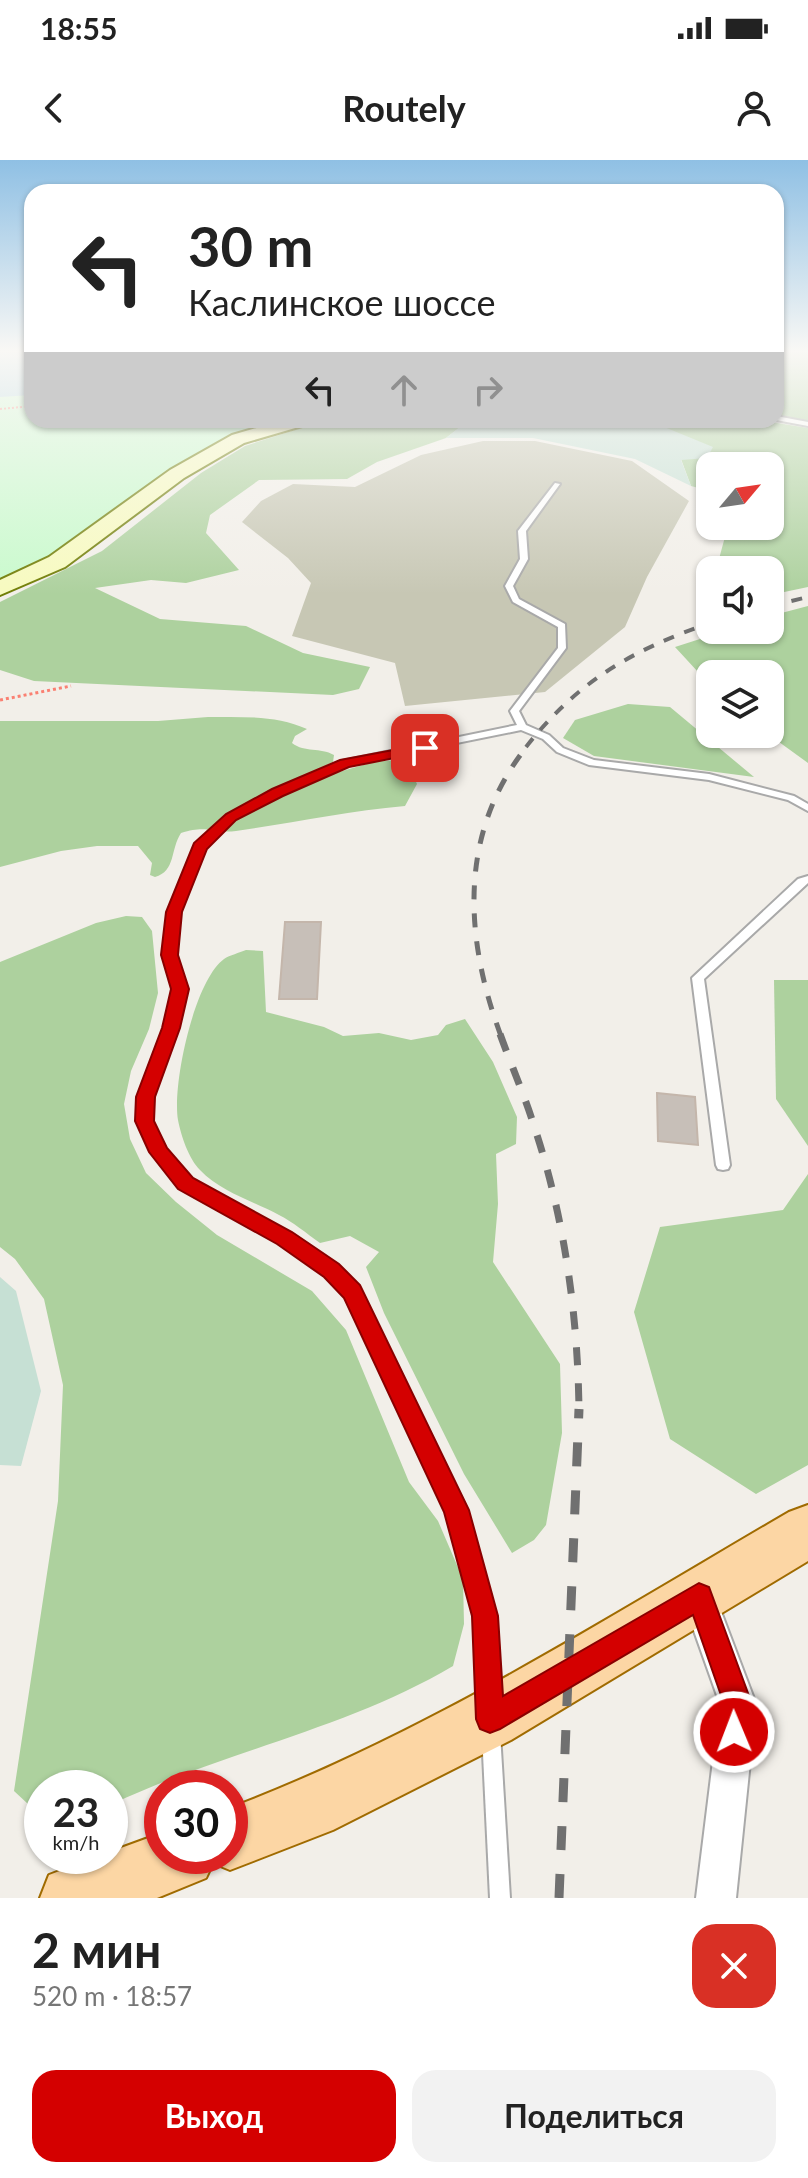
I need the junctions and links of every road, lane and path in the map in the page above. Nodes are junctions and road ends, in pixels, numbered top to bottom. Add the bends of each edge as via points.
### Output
1 (266, 432) edge
2 (557, 484) dead end
3 (0, 588) edge
4 (71, 686) dead end
5 (0, 700) edge
6 (522, 727) junction
7 (808, 808) edge
8 (808, 879) edge
9 (723, 1165) dead end
10 (804, 1539) edge
11 (699, 1597) junction
12 (490, 1719) junction
13 (248, 1832) edge
14 (144, 1871) edge
15 (72, 1898) edge
16 (500, 1898) edge
17 (716, 1898) edge

1 - 3 street via 227,445 177,474 57,562
2 - 6 lane via 522,531 524,559 509,586 516,600 562,626 562,648 514,711
4 - 5 path
6 - 7 lane via 592,763 709,777 791,798
6 - 12 lane via 345,763 231,817 200,847 174,912 169,955 180,989 145,1097 145,1121 159,1152 185,1183 284,1238 332,1270 352,1292 456,1510 485,1616
8 - 9 lane via 698,978
10 - 11 main road
11 - 12 main road
11 - 17 street via 738,1704
12 - 13 main road via 311,1808
12 - 16 lane
14 - 15 main road

